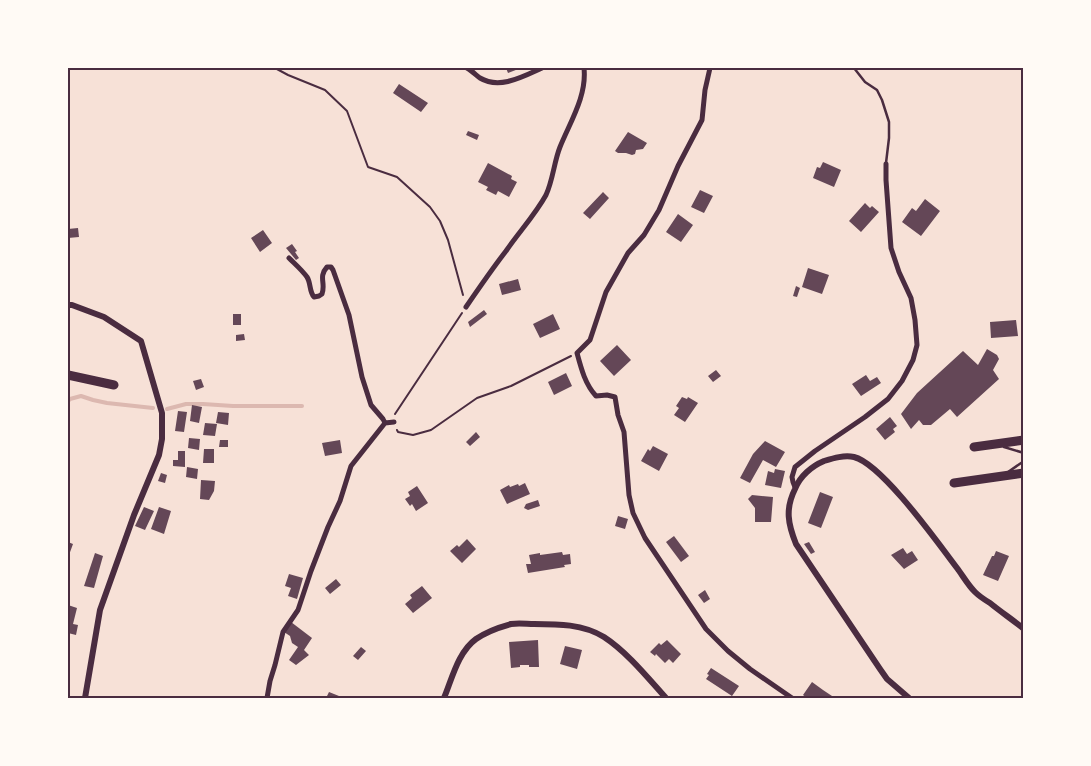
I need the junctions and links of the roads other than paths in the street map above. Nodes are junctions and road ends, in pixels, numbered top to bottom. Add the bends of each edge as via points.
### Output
1 (467, 68) edge
2 (542, 68) edge
3 (584, 68) edge
4 (710, 68) edge
5 (854, 68) edge
6 (886, 164) joint
7 (289, 258) dead end
8 (68, 305) edge
9 (466, 307) road end
10 (68, 375) edge
11 (114, 385) dead end
12 (394, 422) road end
13 (385, 423) junction
14 (1024, 440) edge
15 (996, 444) junction
16 (974, 447) dead end
17 (1024, 453) edge
18 (1024, 461) edge
19 (1024, 472) edge
20 (1002, 476) junction
21 (954, 484) dead end
22 (795, 487) junction
23 (1024, 629) edge
24 (85, 698) edge
25 (267, 698) edge
26 (444, 698) edge
27 (666, 698) edge
28 (792, 698) edge
29 (909, 698) edge

1 - 2 street via 482,79 499,83
3 - 9 street via 584,85 578,106 546,193
4 - 28 street via 702,120 658,210 606,292 590,340 577,353 592,392 596,396 615,397 624,432 629,494 644,538 706,629 750,670
5 - 6 lane via 865,82 877,90 882,100 889,122
6 - 22 street via 891,248 916,320 917,345 913,360 888,400 795,467 792,482
7 - 13 street via 309,280 314,297 324,290 324,269 331,267 333,270 349,315 371,405
8 - 24 street via 104,318 142,342 162,414 159,455 100,610
10 - 11 highway
12 - 13 street
13 - 25 street via 351,466 298,610 283,632
14 - 15 highway
15 - 16 highway
15 - 17 lane
18 - 20 lane
19 - 20 highway
20 - 21 highway
22 - 23 street via 807,471 836,457 856,458 866,463 898,493 975,592
22 - 29 street via 788,517 796,544 887,679
26 - 27 street via 460,659 476,639 512,624 559,623 603,637 624,653

